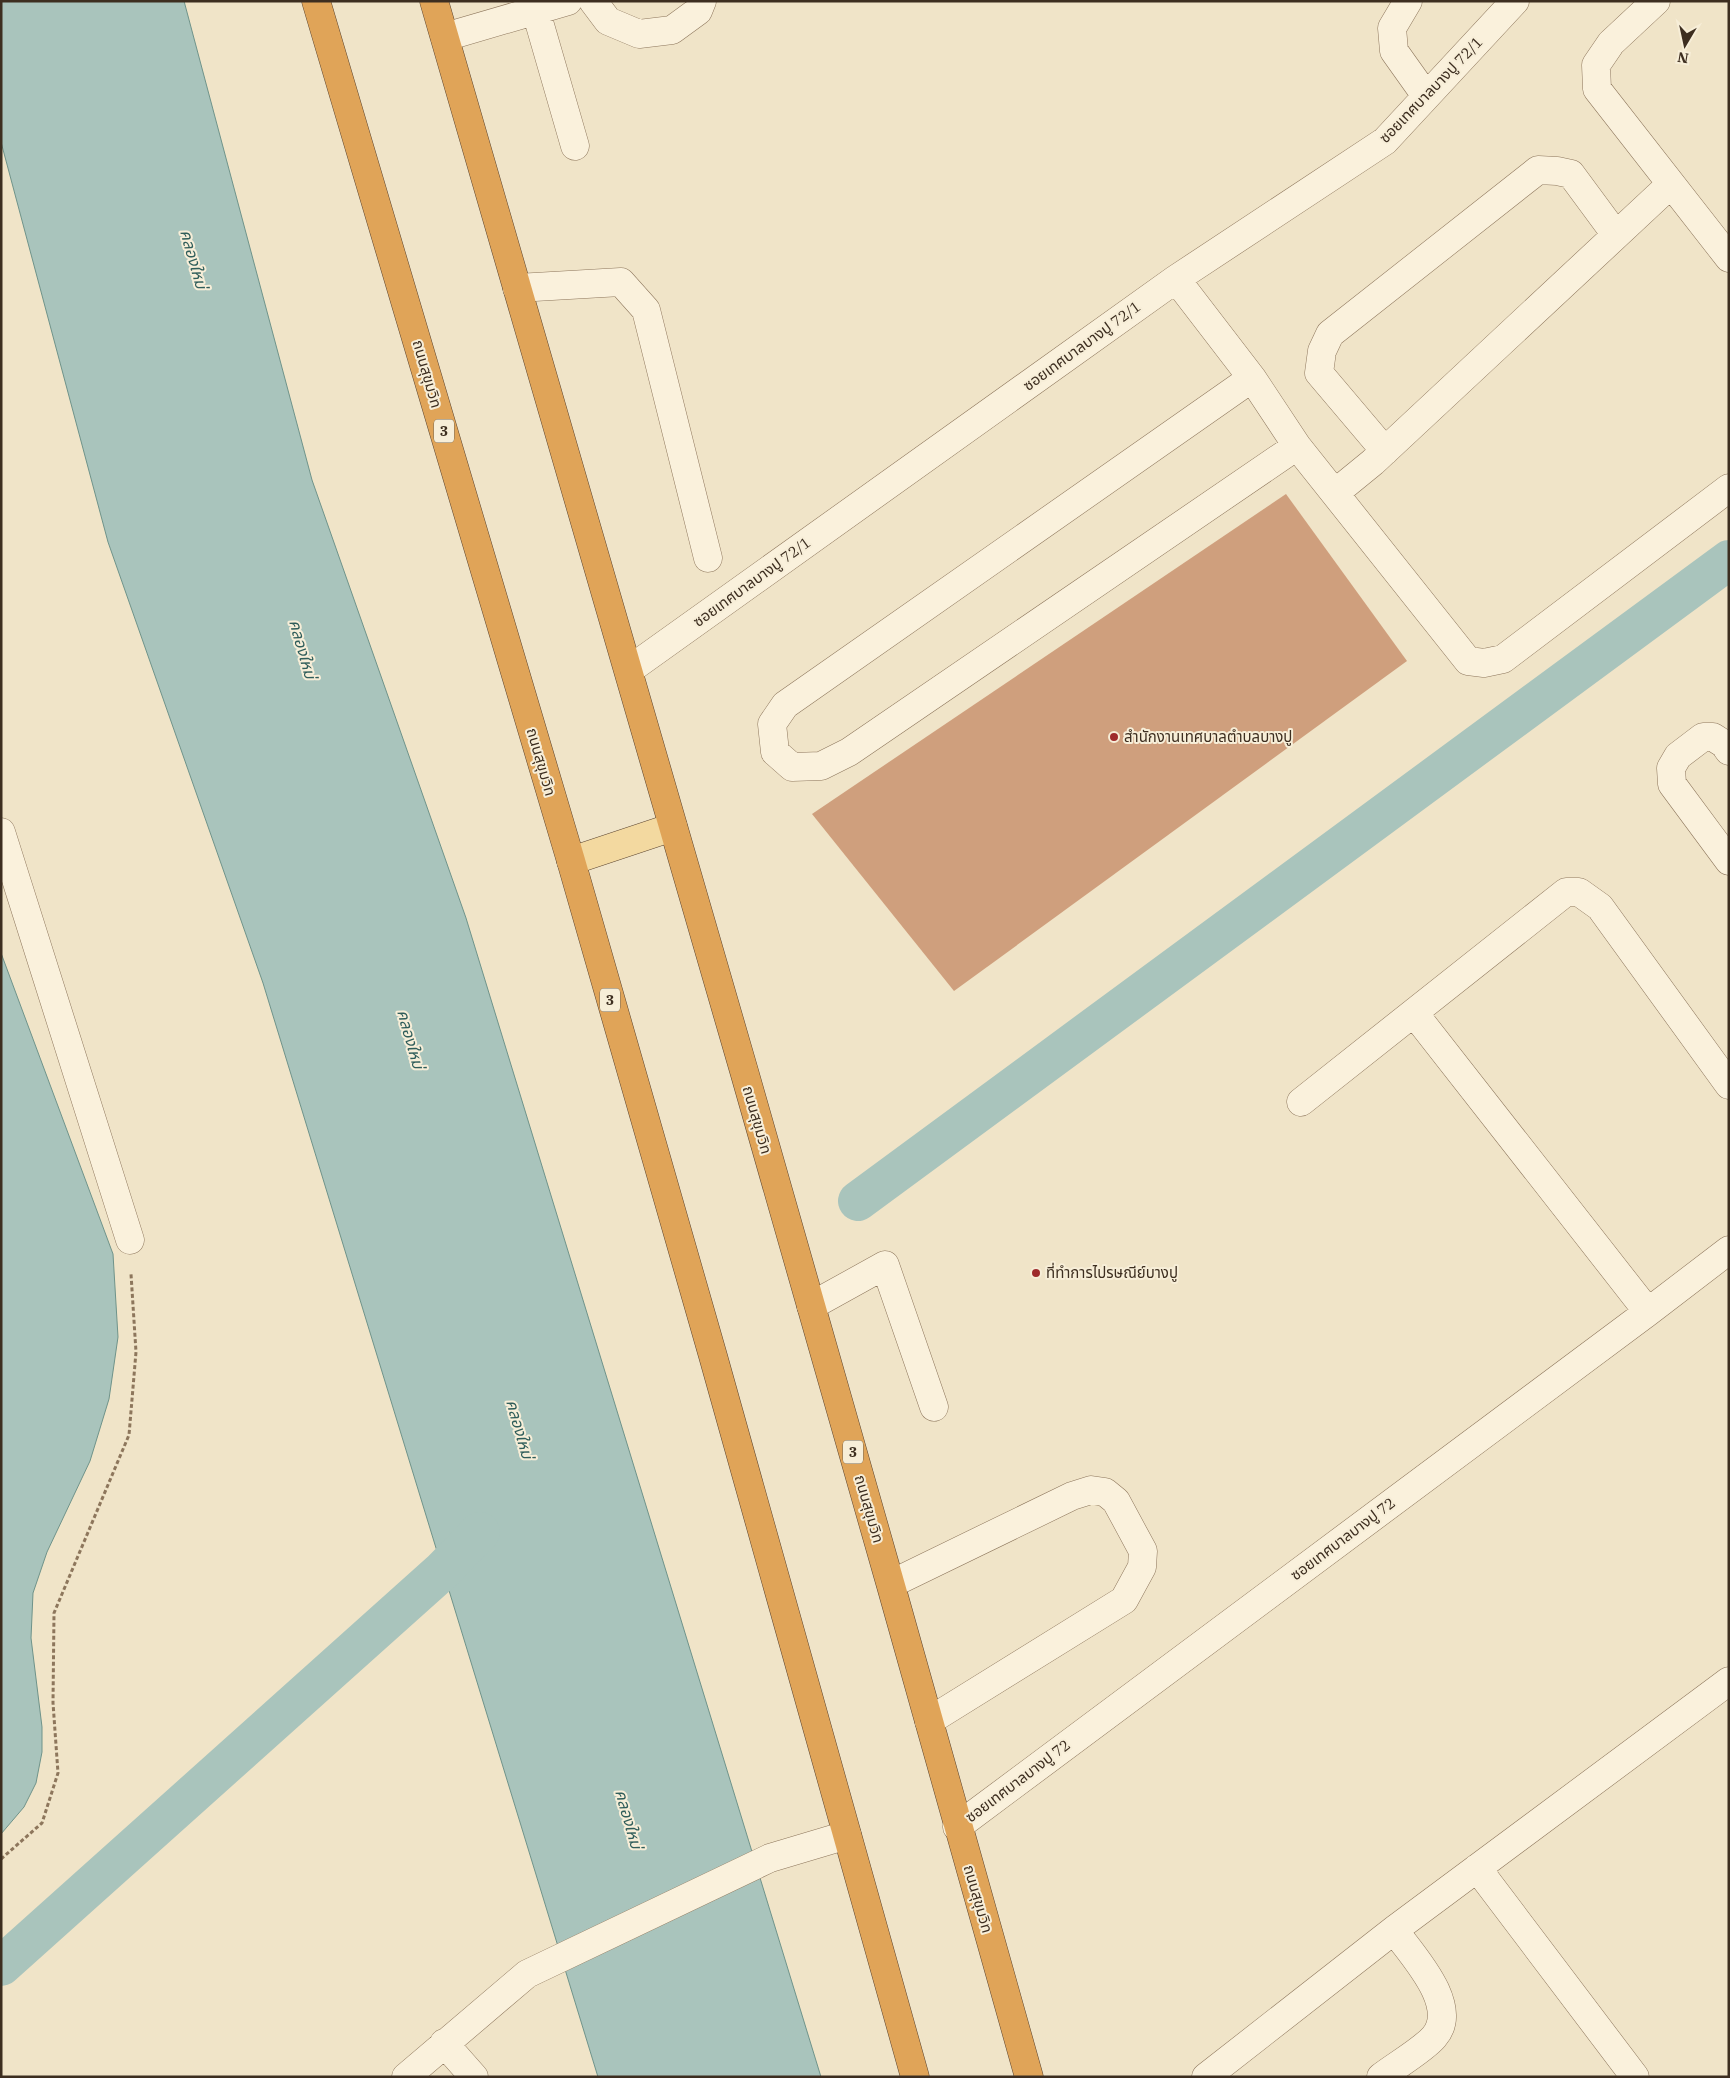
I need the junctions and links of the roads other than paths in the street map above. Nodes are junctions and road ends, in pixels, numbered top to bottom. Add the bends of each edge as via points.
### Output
1 (316, 1) edge
2 (434, 1) edge
3 (568, 1) edge
4 (593, 1) edge
5 (702, 1) edge
6 (1408, 1) edge
7 (1515, 1) edge
8 (1656, 1) edge
9 (534, 6) edge
10 (444, 37) junction
11 (1426, 96) junction
12 (575, 146) dead end
13 (1671, 184) junction
14 (1616, 235) junction
15 (1729, 258) edge
16 (1176, 279) junction
17 (517, 288) junction
18 (1252, 378) junction
19 (1297, 446) junction
20 (1385, 451) junction
21 (1729, 488) edge
22 (1335, 493) junction
23 (708, 558) dead end
24 (629, 670) junction
25 (1729, 751) edge
26 (674, 827) junction
27 (1, 832) edge
28 (1729, 861) edge
29 (571, 862) junction
30 (1414, 1013) junction
31 (1729, 1085) edge
32 (1301, 1102) dead end
33 (130, 1240) road end
34 (1729, 1250) edge
35 (811, 1306) junction
36 (1648, 1312) junction
37 (934, 1407) dead end
38 (891, 1584) junction
39 (1729, 1681) edge
40 (929, 1721) junction
41 (957, 1826) junction
42 (847, 1835) junction
43 (1477, 1868) junction
44 (1394, 1930) junction
45 (444, 2043) junction
46 (406, 2077) edge
47 (474, 2077) edge
48 (916, 2077) edge
49 (1029, 2077) edge
50 (1206, 2077) edge
51 (1381, 2077) edge
52 (1635, 2077) edge

1 - 29 highway, ถนนสุขุมวิท / 3
2 - 10 highway, ถนนสุขุมวิท / 3
3 - 9 street
4 - 5 street via 608,21 639,34 672,30 698,11
6 - 11 street via 1392,28 1394,51
7 - 11 street, ซอยเทศบาลบางปู 72/1
8 - 13 street via 1611,43 1596,64 1597,89
9 - 10 street
9 - 12 street
10 - 17 highway, ถนนสุขุมวิท / 3
11 - 16 street, ซอยเทศบาลบางปู 72/1 via 1385,141
13 - 14 street
13 - 15 street
14 - 20 street
14 - 20 street via 1571,174 1538,170 1330,334 1322,351 1319,373
16 - 18 street
16 - 24 street, ซอยเทศบาลบางปู 72/1
17 - 23 street via 621,282 646,310
17 - 24 highway, ถนนสุขุมวิท / 3
18 - 19 street
18 - 19 street via 785,704 772,724 775,752 792,767 821,766 849,752
19 - 22 street
20 - 22 street
21 - 22 street via 1503,659 1484,663 1468,662
24 - 26 highway, ถนนสุขุมวิท / 3
25 - 28 street via 1713,737 1703,737 1678,756 1671,768 1672,784
26 - 29 main road
26 - 35 highway, ถนนสุขุมวิท / 3
27 - 33 street
29 - 42 highway, ถนนสุขุมวิท / 3
30 - 31 street via 1566,892 1579,892 1600,907
30 - 32 street
30 - 36 street
34 - 36 street, ซอยเทศบาลบางปู 72
35 - 37 street via 884,1266
35 - 38 highway, ถนนสุขุมวิท / 3
36 - 41 street, ซอยเทศบาลบางปู 72
38 - 40 highway, ถนนสุขุมวิท / 3
38 - 40 street via 1072,1496 1091,1490 1105,1492 1116,1501 1143,1551 1142,1567 1124,1600
39 - 43 street
40 - 41 highway, ถนนสุขุมวิท / 3
41 - 49 highway, ถนนสุขุมวิท / 3
42 - 45 street via 770,1858 527,1974
42 - 48 highway, ถนนสุขุมวิท / 3
43 - 44 street
43 - 52 street
44 - 50 street
44 - 51 street via 1434,1986 1441,2001 1442,2018 1434,2037
45 - 46 street
45 - 47 street

